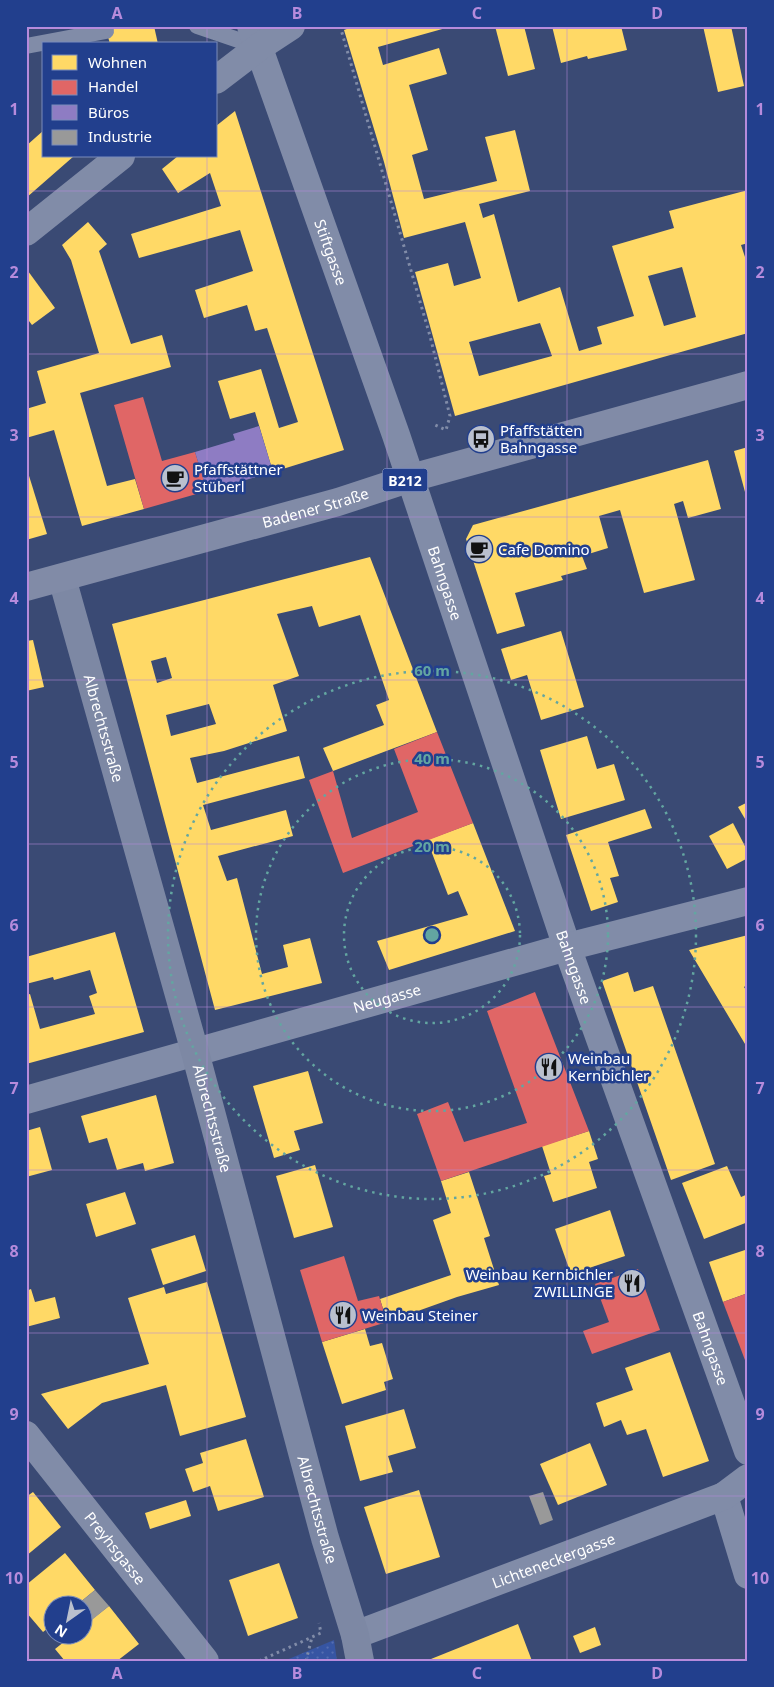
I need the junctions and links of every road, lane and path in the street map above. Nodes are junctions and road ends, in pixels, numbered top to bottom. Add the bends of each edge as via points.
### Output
1 (198, 26) edge
2 (291, 26) edge
3 (340, 26) edge
4 (106, 31) dead end
5 (255, 37) edge
6 (47, 42) edge
7 (42, 43) edge
8 (26, 46) edge
9 (218, 78) edge
10 (118, 158) edge
11 (26, 232) edge
12 (748, 385) edge
13 (433, 424) dead end
14 (411, 478) junction
15 (62, 578) junction
16 (26, 587) edge
17 (748, 901) edge
18 (567, 947) junction
19 (196, 1052) junction
20 (26, 1100) edge
21 (26, 1436) edge
22 (748, 1451) edge
23 (748, 1478) edge
24 (724, 1496) junction
25 (748, 1575) edge
26 (317, 1613) dead end
27 (312, 1637) junction
28 (357, 1648) edge
29 (205, 1661) edge
30 (259, 1661) edge
31 (306, 1661) edge

1 - 5 lane
2 - 5 street
3 - 13 path via 450,416 446,430
4 - 6 lane
5 - 9 street
5 - 14 street, Stiftgasse
7 - 8 lane
10 - 11 street
12 - 14 main road, Badener Straße / B212
14 - 15 main road, Badener Straße / B212 via 338,502
14 - 18 street, Bahngasse
15 - 16 main road, Badener Straße / B212
15 - 19 street, Albrechtsstraße
17 - 18 street, Neugasse
18 - 19 street, Neugasse
18 - 22 street, Bahngasse
19 - 20 street, Neugasse
19 - 28 street, Albrechtsstraße via 322,1529
21 - 29 street, Preyhsgasse
23 - 24 street, Lichteneckergasse
24 - 25 street
24 - 28 street, Lichteneckergasse
26 - 27 path via 321,1633
27 - 30 path
27 - 31 path

